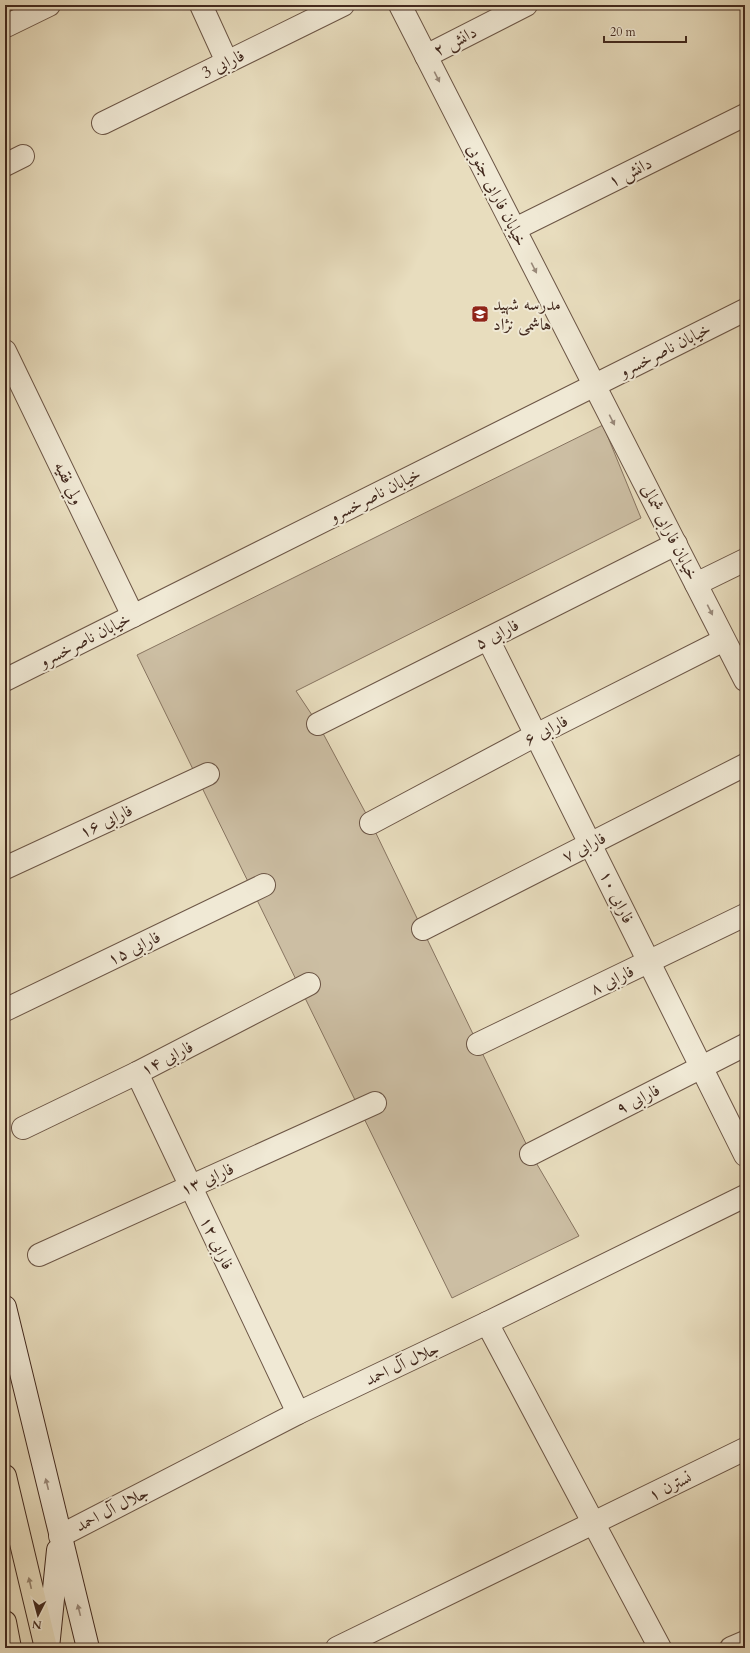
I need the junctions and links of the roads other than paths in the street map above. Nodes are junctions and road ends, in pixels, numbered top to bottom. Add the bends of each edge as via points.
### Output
1 (49, 5) edge
2 (201, 5) edge
3 (343, 5) edge
4 (400, 5) edge
5 (526, 5) edge
6 (6, 26) dead end
7 (426, 56) junction
8 (227, 62) junction
9 (745, 115) edge
10 (103, 123) dead end
11 (515, 229) junction
12 (745, 310) edge
13 (5, 351) edge
14 (594, 385) junction
15 (676, 544) junction
16 (745, 560) edge
17 (696, 584) junction
18 (133, 616) junction
19 (488, 639) junction
20 (722, 641) dead end
21 (5, 680) edge
22 (745, 680) edge
23 (318, 724) dead end
24 (536, 735) junction
25 (745, 766) edge
26 (208, 774) dead end
27 (371, 823) dead end
28 (590, 843) junction
29 (5, 868) edge
30 (264, 885) dead end
31 (745, 915) edge
32 (423, 929) dead end
33 (649, 962) junction
34 (310, 984) dead end
35 (5, 1010) edge
36 (478, 1044) dead end
37 (745, 1045) edge
38 (702, 1067) junction
39 (137, 1073) junction
40 (375, 1104) dead end
41 (23, 1128) dead end
42 (531, 1154) dead end
43 (745, 1155) edge
44 (191, 1187) junction
45 (745, 1196) edge
46 (39, 1255) dead end
47 (5, 1308) edge
48 (487, 1323) junction
49 (298, 1413) junction
50 (745, 1450) edge
51 (5, 1476) edge
52 (594, 1523) junction
53 (60, 1536) junction
54 (5, 1622) edge
55 (745, 1642) edge
56 (10, 1648) edge
57 (47, 1648) edge
58 (88, 1648) edge
59 (337, 1648) edge
60 (660, 1648) edge
61 (731, 1648) edge

1 - 6 street
2 - 8 street
3 - 8 street, فارابی 3
4 - 7 street, خیابان فارابی جنوبی
5 - 7 street, دانش ۲
7 -> 11 street, خیابان فارابی جنوبی
8 - 10 street, فارابی 3
9 - 11 street, دانش ۱
11 -> 14 street, خیابان فارابی جنوبی
12 - 14 street, خیابان ناصرخسرو
13 - 18 street, ولي فقيه
14 -> 15 street, خیابان فارابی شمالی
14 - 18 street, خیابان ناصرخسرو
15 - 17 street, خیابان فارابی شمالی
15 - 19 street, فارابی ۵
16 - 17 street
17 -> 22 street, خیابان فارابی شمالی
18 - 21 street, خیابان ناصرخسرو
19 - 23 street, فارابی ۵
19 - 24 street, فارابی ۱۰
20 - 24 street, فارابی ۶
24 - 27 street, فارابی ۶
24 - 28 street, فارابی ۱۰
25 - 28 street, فارابی ۷
26 - 29 street, فارابی ۱۶
28 - 32 street, فارابی ۷
28 - 33 street, فارابی ۱۰
30 - 35 street, فارابی ۱۵
31 - 33 street, فارابی ۸
33 - 36 street, فارابی ۸
33 - 38 street, فارابی ۱۰
34 - 39 street, فارابی ۱۴
37 - 38 street, فارابی ۹
38 - 42 street, فارابی ۹
38 - 43 street, فارابی ۱۰
39 - 41 street, فارابی ۱۴
39 - 44 street, فارابی ۱۲
40 - 44 street, فارابی ۱۳
44 - 46 street, فارابی ۱۳
44 - 49 street, فارابی ۱۲
45 - 48 street, جلال آل احمد
53 -> 47 street
48 - 49 street, جلال آل احمد
48 - 52 street
49 - 53 street, جلال آل احمد
50 - 52 street, نسترن ۱
57 -> 51 main road
52 - 59 street, نسترن ۱
52 - 60 street
53 - 57 street
58 -> 53 street
54 - 56 main road
55 - 61 street

